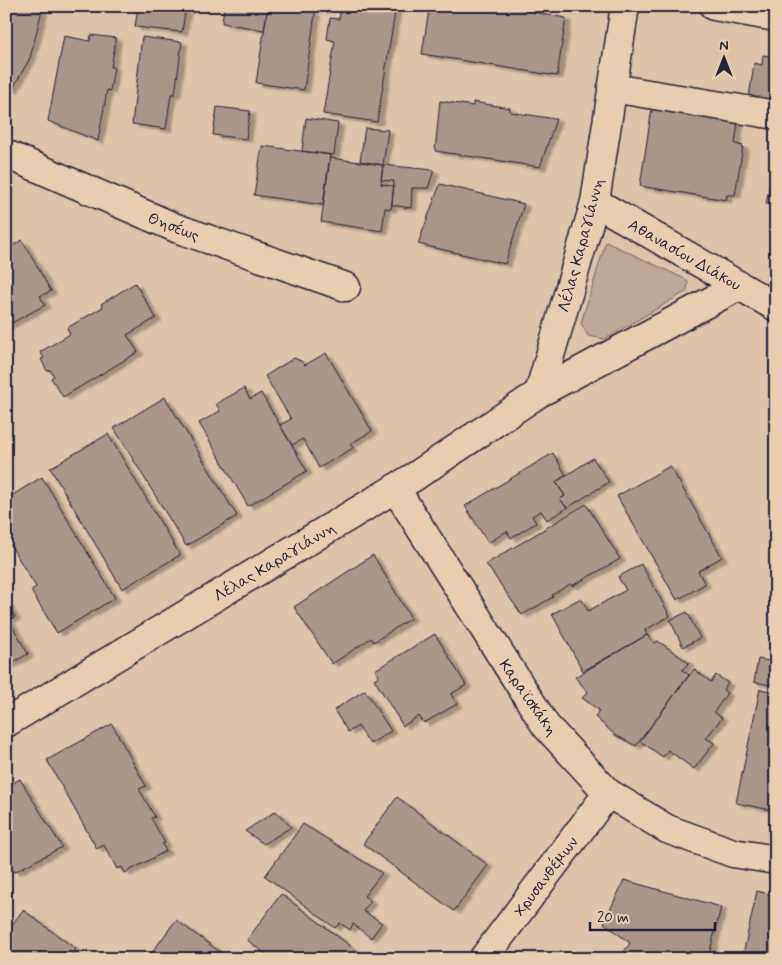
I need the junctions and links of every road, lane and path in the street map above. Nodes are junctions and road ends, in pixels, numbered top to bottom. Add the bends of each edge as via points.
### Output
1 (625, 6) edge
2 (714, 6) edge
3 (776, 17) edge
4 (612, 88) junction
5 (776, 115) edge
6 (8, 158) edge
7 (596, 202) junction
8 (739, 286) junction
9 (346, 287) dead end
10 (776, 307) edge
11 (539, 393) junction
12 (395, 488) junction
13 (6, 723) edge
14 (608, 793) junction
15 (776, 860) edge
16 (483, 959) edge

1 - 4 street, Λέλας Καραγιάννη
2 - 3 street
4 - 5 street
4 - 7 street, Λέλας Καραγιάννη
6 - 9 street, Θησέως via 176,228
7 - 8 street, Αθανασίου Διάκου
7 - 11 street, Λέλας Καραγιάννη
8 - 10 street, Αθανασίου Διάκου
8 - 11 street, Λέλας Καραγιάννη
11 - 12 street, Λέλας Καραγιάννη
12 - 13 street, Λέλας Καραγιάννη
12 - 14 street, Καραϊσκάκη via 546,726
14 - 15 street, Καραϊσκάκη via 667,828 733,853
14 - 16 street, Χρυσανθέμων

